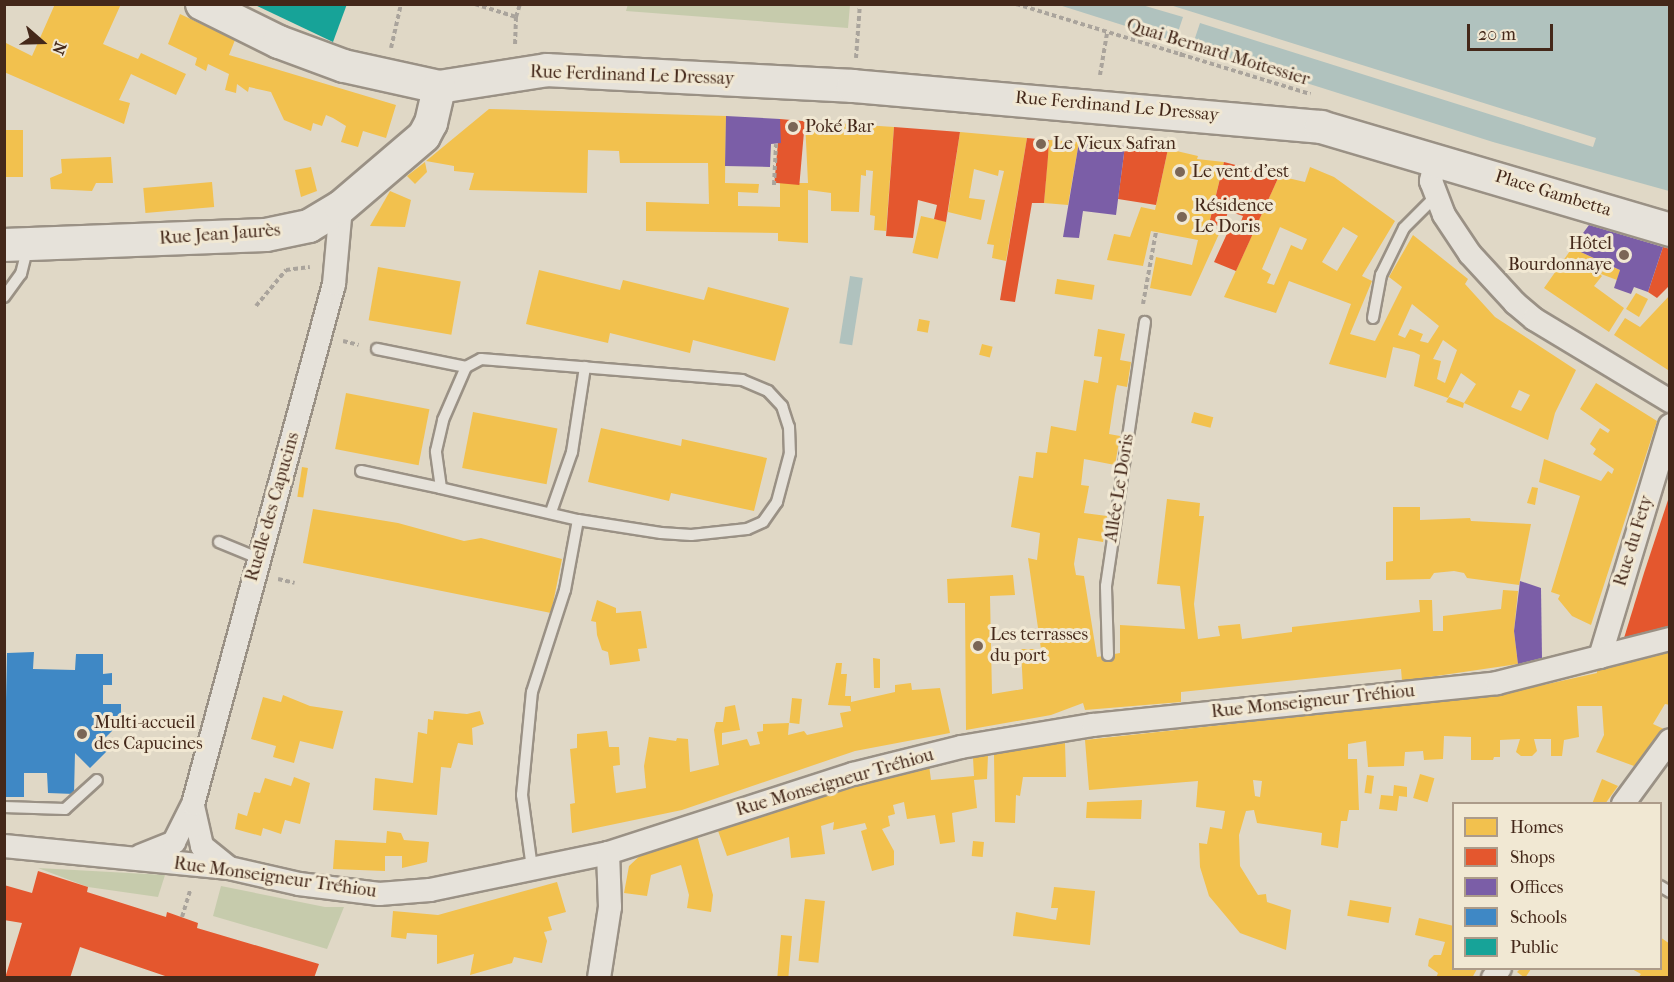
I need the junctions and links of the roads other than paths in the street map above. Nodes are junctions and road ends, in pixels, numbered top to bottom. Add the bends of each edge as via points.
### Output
1 (202, 4) edge
2 (439, 87) junction
3 (1436, 159) junction
4 (1435, 197) junction
5 (341, 207) junction
6 (1670, 230) edge
7 (16, 245) edge
8 (4, 297) edge
9 (1373, 318) dead end
10 (1145, 322) road end
11 (377, 350) road end
12 (466, 367) junction
13 (585, 367) junction
14 (1670, 401) edge
15 (1670, 425) edge
16 (361, 471) dead end
17 (441, 488) junction
18 (551, 512) junction
19 (578, 520) junction
20 (219, 542) dead end
21 (258, 558) junction
22 (1670, 639) edge
23 (1108, 655) dead end
24 (1600, 657) junction
25 (1670, 740) edge
26 (97, 780) dead end
27 (1624, 802) edge
28 (193, 804) junction
29 (4, 807) edge
30 (4, 846) edge
31 (608, 853) junction
32 (136, 857) junction
33 (229, 868) junction
34 (532, 868) junction
35 (599, 978) edge

1 - 2 main road, Rue Ferdinand Le Dressay via 279,42 382,77
2 - 3 main road, Rue Ferdinand Le Dressay via 547,70 853,86 1293,123 1322,127
2 - 5 main road, Rue Jean Jaurès via 424,136
3 - 4 street via 1431,181
3 - 6 main road, Place Gambetta
4 - 9 lane via 1404,228 1381,275
4 - 14 street via 1470,254 1515,303 1534,319
5 - 7 main road, Rue Jean Jaurès via 309,226 266,235
5 - 21 street, Ruelle des Capucins via 339,263
7 - 8 lane via 21,274
10 - 23 lane, Allée Le Doris via 1106,586
11 - 12 lane
12 - 13 lane via 481,359
12 - 17 lane via 454,389 436,451
13 - 18 lane via 572,452
13 - 19 lane via 757,383 782,406 789,427 790,453 777,502 764,522 747,529 691,535
15 - 24 street, Rue du Fety
16 - 17 lane
17 - 18 lane
18 - 19 lane
19 - 34 lane via 565,590 532,692 522,795
20 - 21 lane
21 - 28 street, Ruelle des Capucins
22 - 24 street, Rue Monseigneur Tréhiou
24 - 31 street, Rue Monseigneur Tréhiou via 1497,683 1116,715 853,774
25 - 27 street
26 - 29 lane via 65,809
28 - 32 street, Ruelle des Capucins via 174,842
28 - 33 street, Ruelle des Capucins via 202,846
30 - 32 street, Rue Monseigneur Tréhiou
31 - 34 street, Rue Monseigneur Tréhiou
31 - 35 street via 610,907
32 - 33 street, Rue Monseigneur Tréhiou
33 - 34 street, Rue Monseigneur Tréhiou via 299,884 379,894 430,890

